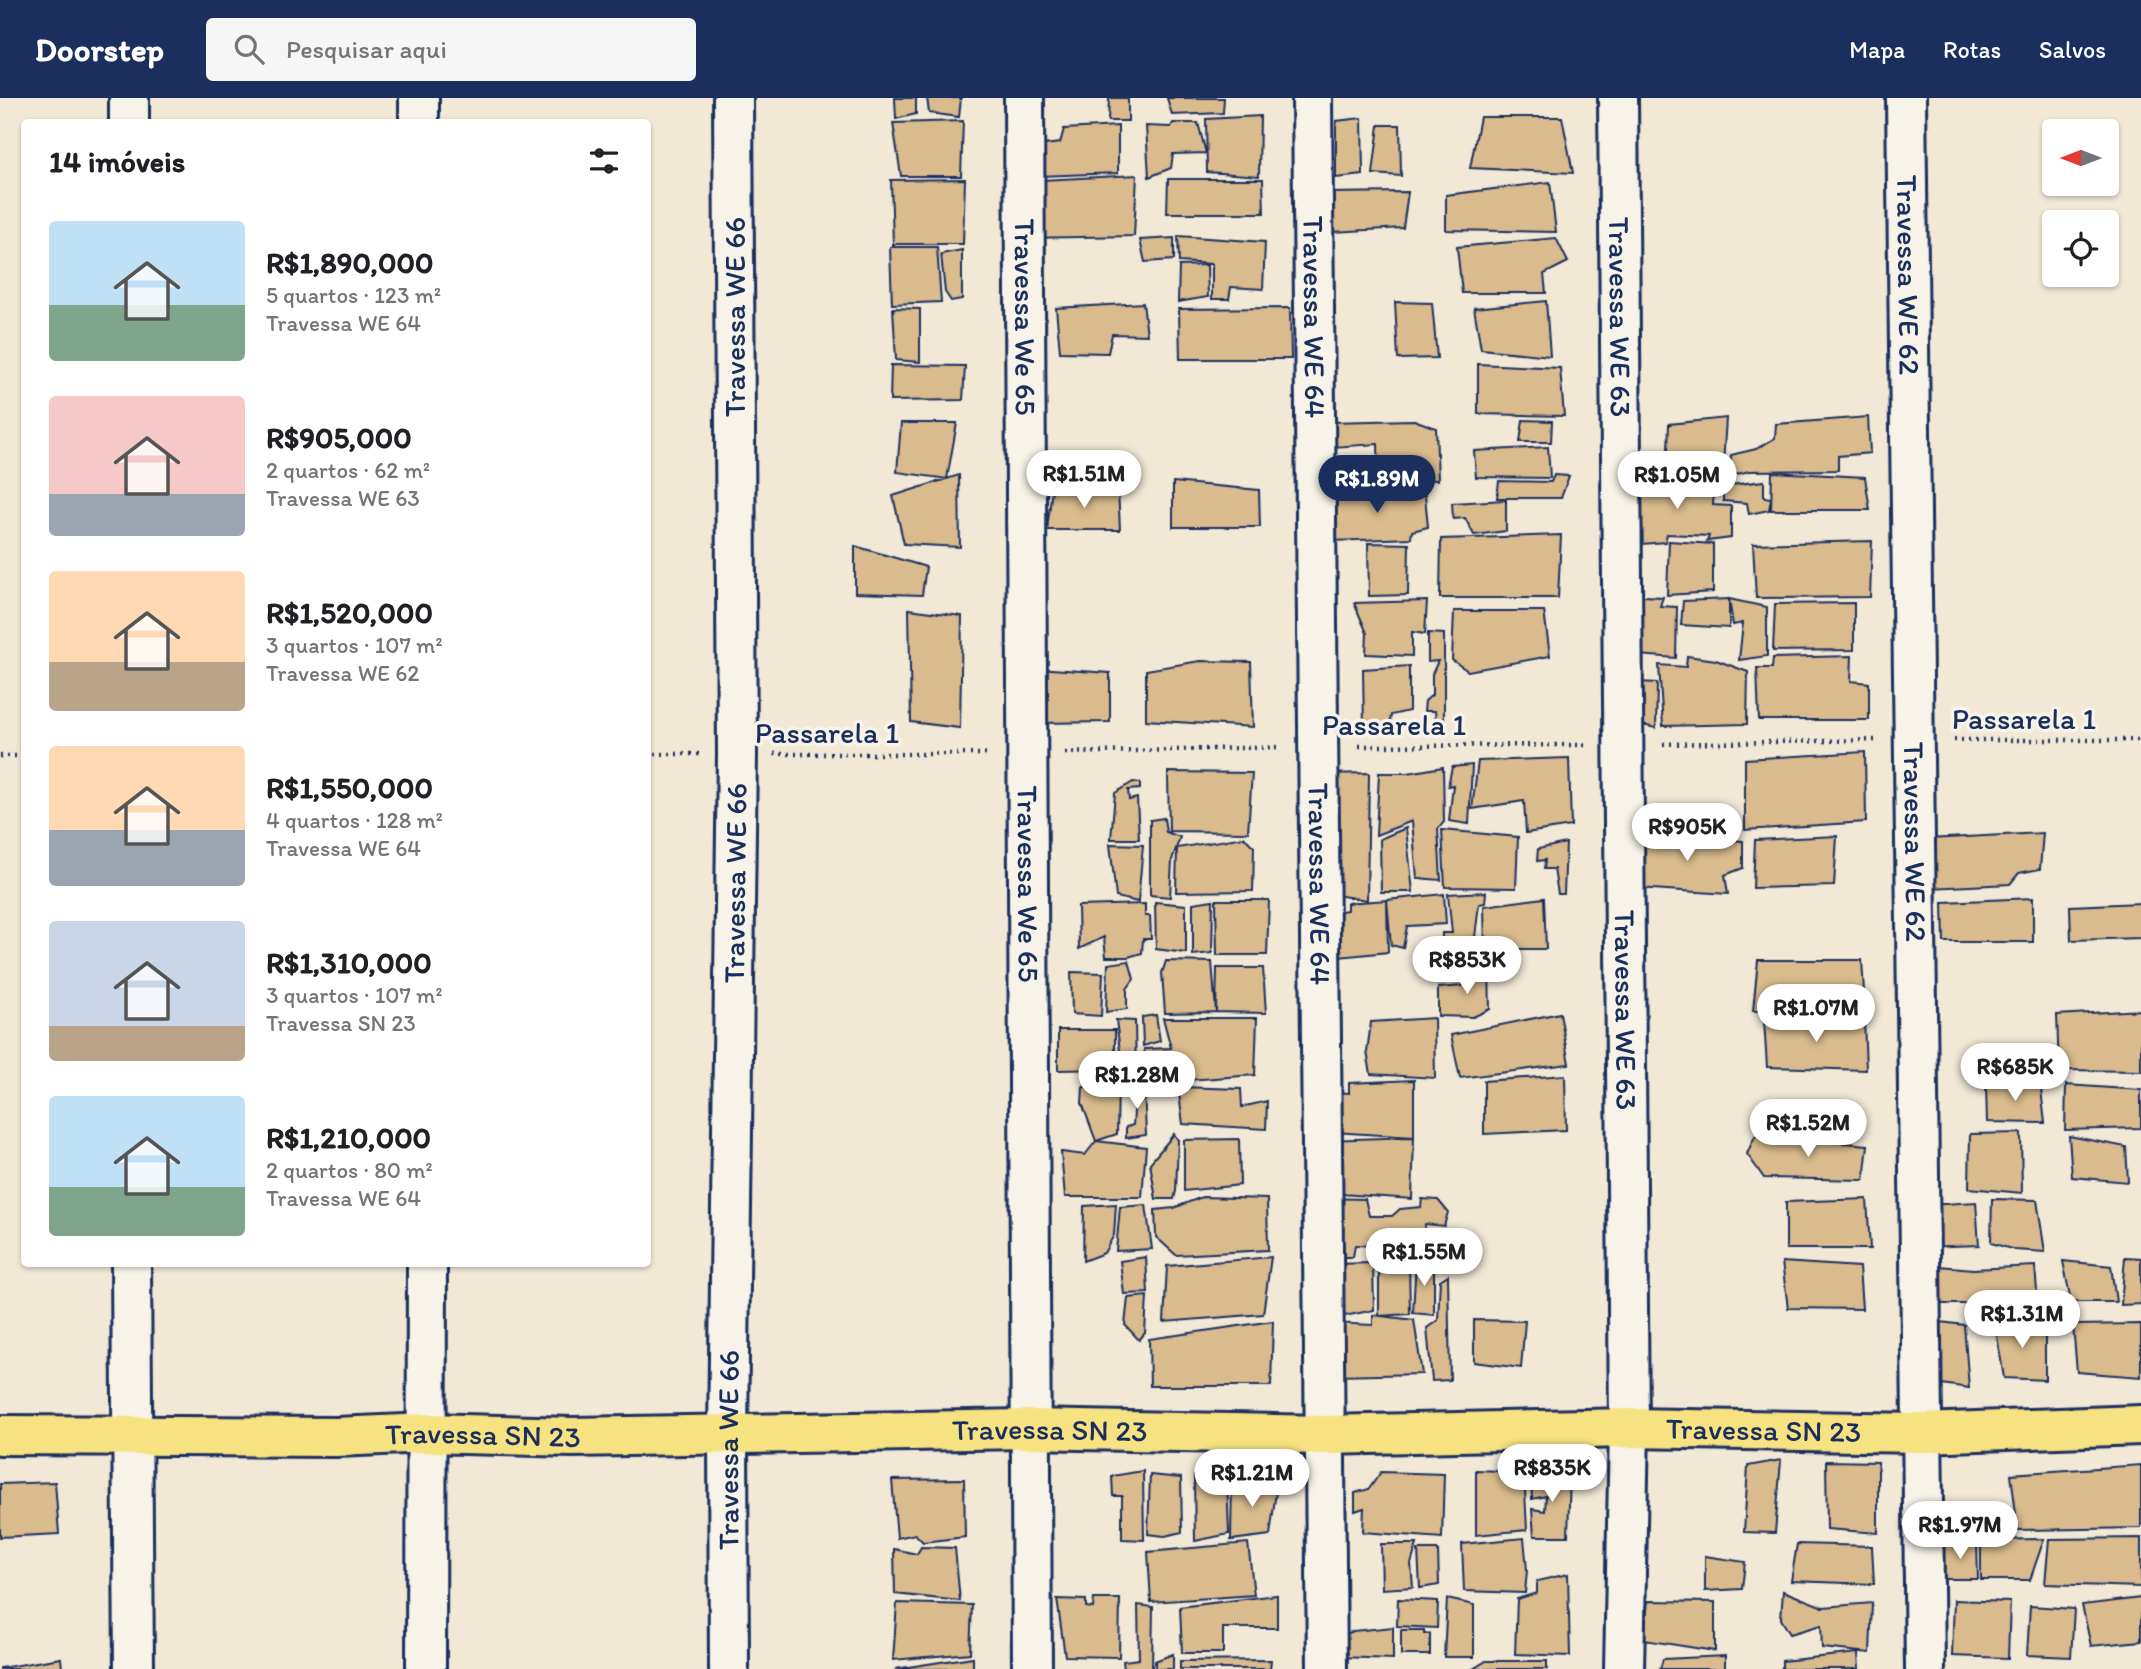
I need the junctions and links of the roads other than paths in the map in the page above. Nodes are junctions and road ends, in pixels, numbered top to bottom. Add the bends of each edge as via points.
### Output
1 (129, 98) edge
2 (419, 98) edge
3 (733, 98) edge
4 (1024, 98) edge
5 (1312, 98) edge
6 (1618, 98) edge
7 (1906, 98) edge
8 (129, 119) edge
9 (419, 119) edge
10 (131, 1267) edge
11 (427, 1267) edge
12 (2141, 1425) edge
13 (1629, 1428) junction
14 (1030, 1429) junction
15 (728, 1432) junction
16 (134, 1433) junction
17 (428, 1433) junction
18 (1922, 1433) junction
19 (0, 1435) edge
20 (1325, 1435) junction
21 (134, 1669) edge
22 (426, 1669) edge
23 (729, 1669) edge
24 (1032, 1669) edge
25 (1327, 1669) edge
26 (1624, 1669) edge
27 (1925, 1669) edge

1 - 8 street
2 - 9 street
3 - 15 street, Travessa WE 66 via 737,754
4 - 14 street, Travessa We 65
5 - 20 street, Travessa WE 64
6 - 13 street, Travessa WE 63
7 - 18 street, Travessa WE 62
10 - 16 street
11 - 17 street
12 - 18 main road, Travessa SN 23
13 - 18 main road, Travessa SN 23
13 - 20 main road, Travessa SN 23
13 - 26 street, Travessa WE 63
14 - 15 main road, Travessa SN 23
14 - 20 main road, Travessa SN 23
14 - 24 street, Travessa We 65
15 - 17 main road, Travessa SN 23 via 572,1437
15 - 23 street, Travessa WE 66
16 - 17 main road, Travessa SN 23 via 336,1437
16 - 19 main road, Travessa SN 23
16 - 21 street
17 - 22 street
18 - 27 street, Travessa WE 62
20 - 25 street, Travessa WE 64

